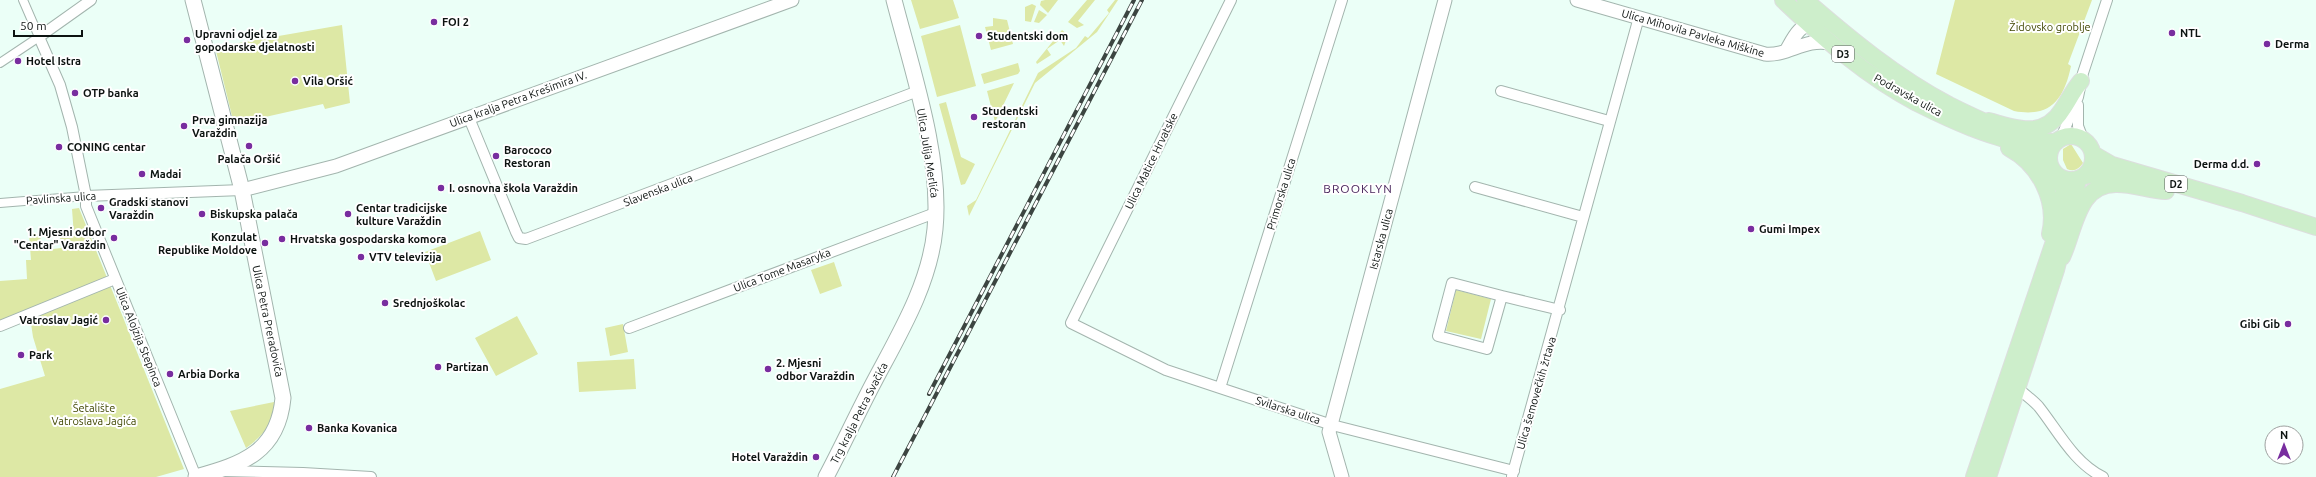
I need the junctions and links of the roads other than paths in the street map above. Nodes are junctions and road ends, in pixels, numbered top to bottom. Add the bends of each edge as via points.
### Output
1 (23, 0) edge
2 (91, 0) edge
3 (193, 0) edge
4 (792, 0) edge
5 (894, 0) edge
6 (1231, 0) edge
7 (1342, 0) edge
8 (1445, 0) edge
9 (1577, 0) edge
10 (1805, 0) edge
11 (2107, 0) edge
12 (1787, 4) edge
13 (1639, 18) junction
14 (1832, 23) junction
15 (1808, 24) junction
16 (1794, 35) junction
17 (39, 37) junction
18 (1830, 43) junction
19 (1786, 51) junction
20 (0, 63) edge
21 (2079, 89) junction
22 (918, 91) junction
23 (1501, 91) dead end
24 (469, 118) junction
25 (1609, 121) junction
26 (1974, 123) junction
27 (2083, 139) junction
28 (2059, 140) junction
29 (2093, 154) junction
30 (2053, 169) junction
31 (2082, 178) junction
32 (1475, 187) dead end
33 (242, 190) junction
34 (2166, 190) junction
35 (86, 196) junction
36 (0, 203) edge
37 (2262, 210) junction
38 (935, 213) junction
39 (1584, 217) junction
40 (2316, 227) edge
41 (2056, 270) junction
42 (2040, 278) junction
43 (115, 279) junction
44 (1502, 296) junction
45 (1560, 310) junction
46 (1071, 323) joint
47 (0, 326) edge
48 (630, 328) dead end
49 (891, 350) joint
50 (1220, 388) junction
51 (2018, 388) junction
52 (1332, 425) junction
53 (216, 472) junction
54 (1513, 474) edge
55 (196, 477) edge
56 (371, 477) edge
57 (826, 477) edge
58 (1342, 477) edge
59 (1974, 477) edge
60 (1988, 477) edge
61 (2103, 477) edge

1 - 17 street
2 - 17 street
3 - 33 main road, Ulica Petra Preradovića
4 - 24 street, Ulica kralja Petra Krešimira IV.
5 - 22 main road, Ulica Julija Merlića
6 - 46 street, Ulica Matice Hrvatske
7 - 50 street, Primorska ulica
8 - 52 street, Istarska ulica
9 - 13 street, Ulica Mihovila Pavleka Miškine
10 - 14 main road, Podravska ulica / D3
11 - 21 street
12 - 15 main road, Podravska ulica / D3
12 - 16 street
13 - 19 street, Ulica Mihovila Pavleka Miškine via 1765,54 1774,55
13 - 25 street, Ulica šemovečkih žrtava
14 - 15 street
14 - 26 main road, Podravska ulica / D3 via 1894,72 1950,105
15 - 16 street
15 - 18 main road, Podravska ulica / D3
16 - 19 street
17 - 20 street
17 - 35 street, Ulica Alojzija Stepinca via 60,85
18 - 19 street, Ulica Mihovila Pavleka Miškine via 1807,43
18 - 26 main road, Podravska ulica / D3 via 1855,64 1917,103
21 - 26 main road via 2070,94 2058,117 2042,128 2020,130
21 - 27 street via 2078,126
21 - 28 street
22 - 24 street, Slavenska ulica via 526,239 519,238 516,232
22 - 38 main road, Ulica Julija Merlića via 933,169
23 - 25 street
24 - 33 street, Ulica kralja Petra Krešimira IV. via 336,166
25 - 39 street, Ulica šemovečkih žrtava
26 - 28 main road, Podravska ulica / D3 via 2034,141
26 - 30 main road, Podravska ulica / D3 via 2038,153
26 - 42 main road via 2014,150 2036,170 2046,188 2052,213 2052,226
27 - 28 main road via 2072,136
27 - 29 main road, D2
28 - 30 main road via 2049,155
29 - 31 main road, D2 via 2092,166
29 - 37 main road, D2 via 2112,165
30 - 31 main road, D2 via 2067,180
30 - 42 main road via 2064,190 2063,211 2056,240
31 - 34 main road, D2 via 2093,173 2104,173
31 - 41 main road, D2
32 - 39 street
33 - 35 street, Pavlinska ulica
33 - 53 main road, Ulica Petra Preradovića via 283,398 279,424 265,445 238,464
34 - 37 main road, D2 via 2214,203
34 - 41 main road, D2 via 2119,184 2102,186 2093,191 2082,203
35 - 36 street, Pavlinska ulica
35 - 43 street, Ulica Alojzija Stepinca via 86,206
37 - 40 main road, D2
38 - 48 street, Ulica Tome Masaryka
38 - 49 main road, Ulica Julija Merlića via 933,242 923,280
39 - 45 street, Ulica šemovečkih žrtava
41 - 51 main road, D2
42 - 59 main road
43 - 47 street
43 - 55 street, Ulica Alojzija Stepinca
44 - 44 street via 1452,283 1438,336 1487,349
44 - 45 street
45 - 54 street, Ulica šemovečkih žrtava
46 - 50 street, Svilarska ulica via 1166,370
49 - 57 main road, Trg kralja Petra Svačića
50 - 52 street, Svilarska ulica
51 - 60 main road, D2
51 - 61 street via 2037,406 2082,462 2091,471
52 - 54 street, Svilarska ulica
52 - 58 street, Istarska ulica via 1330,432
53 - 55 main road, Ulica Petra Preradovića
53 - 56 street

